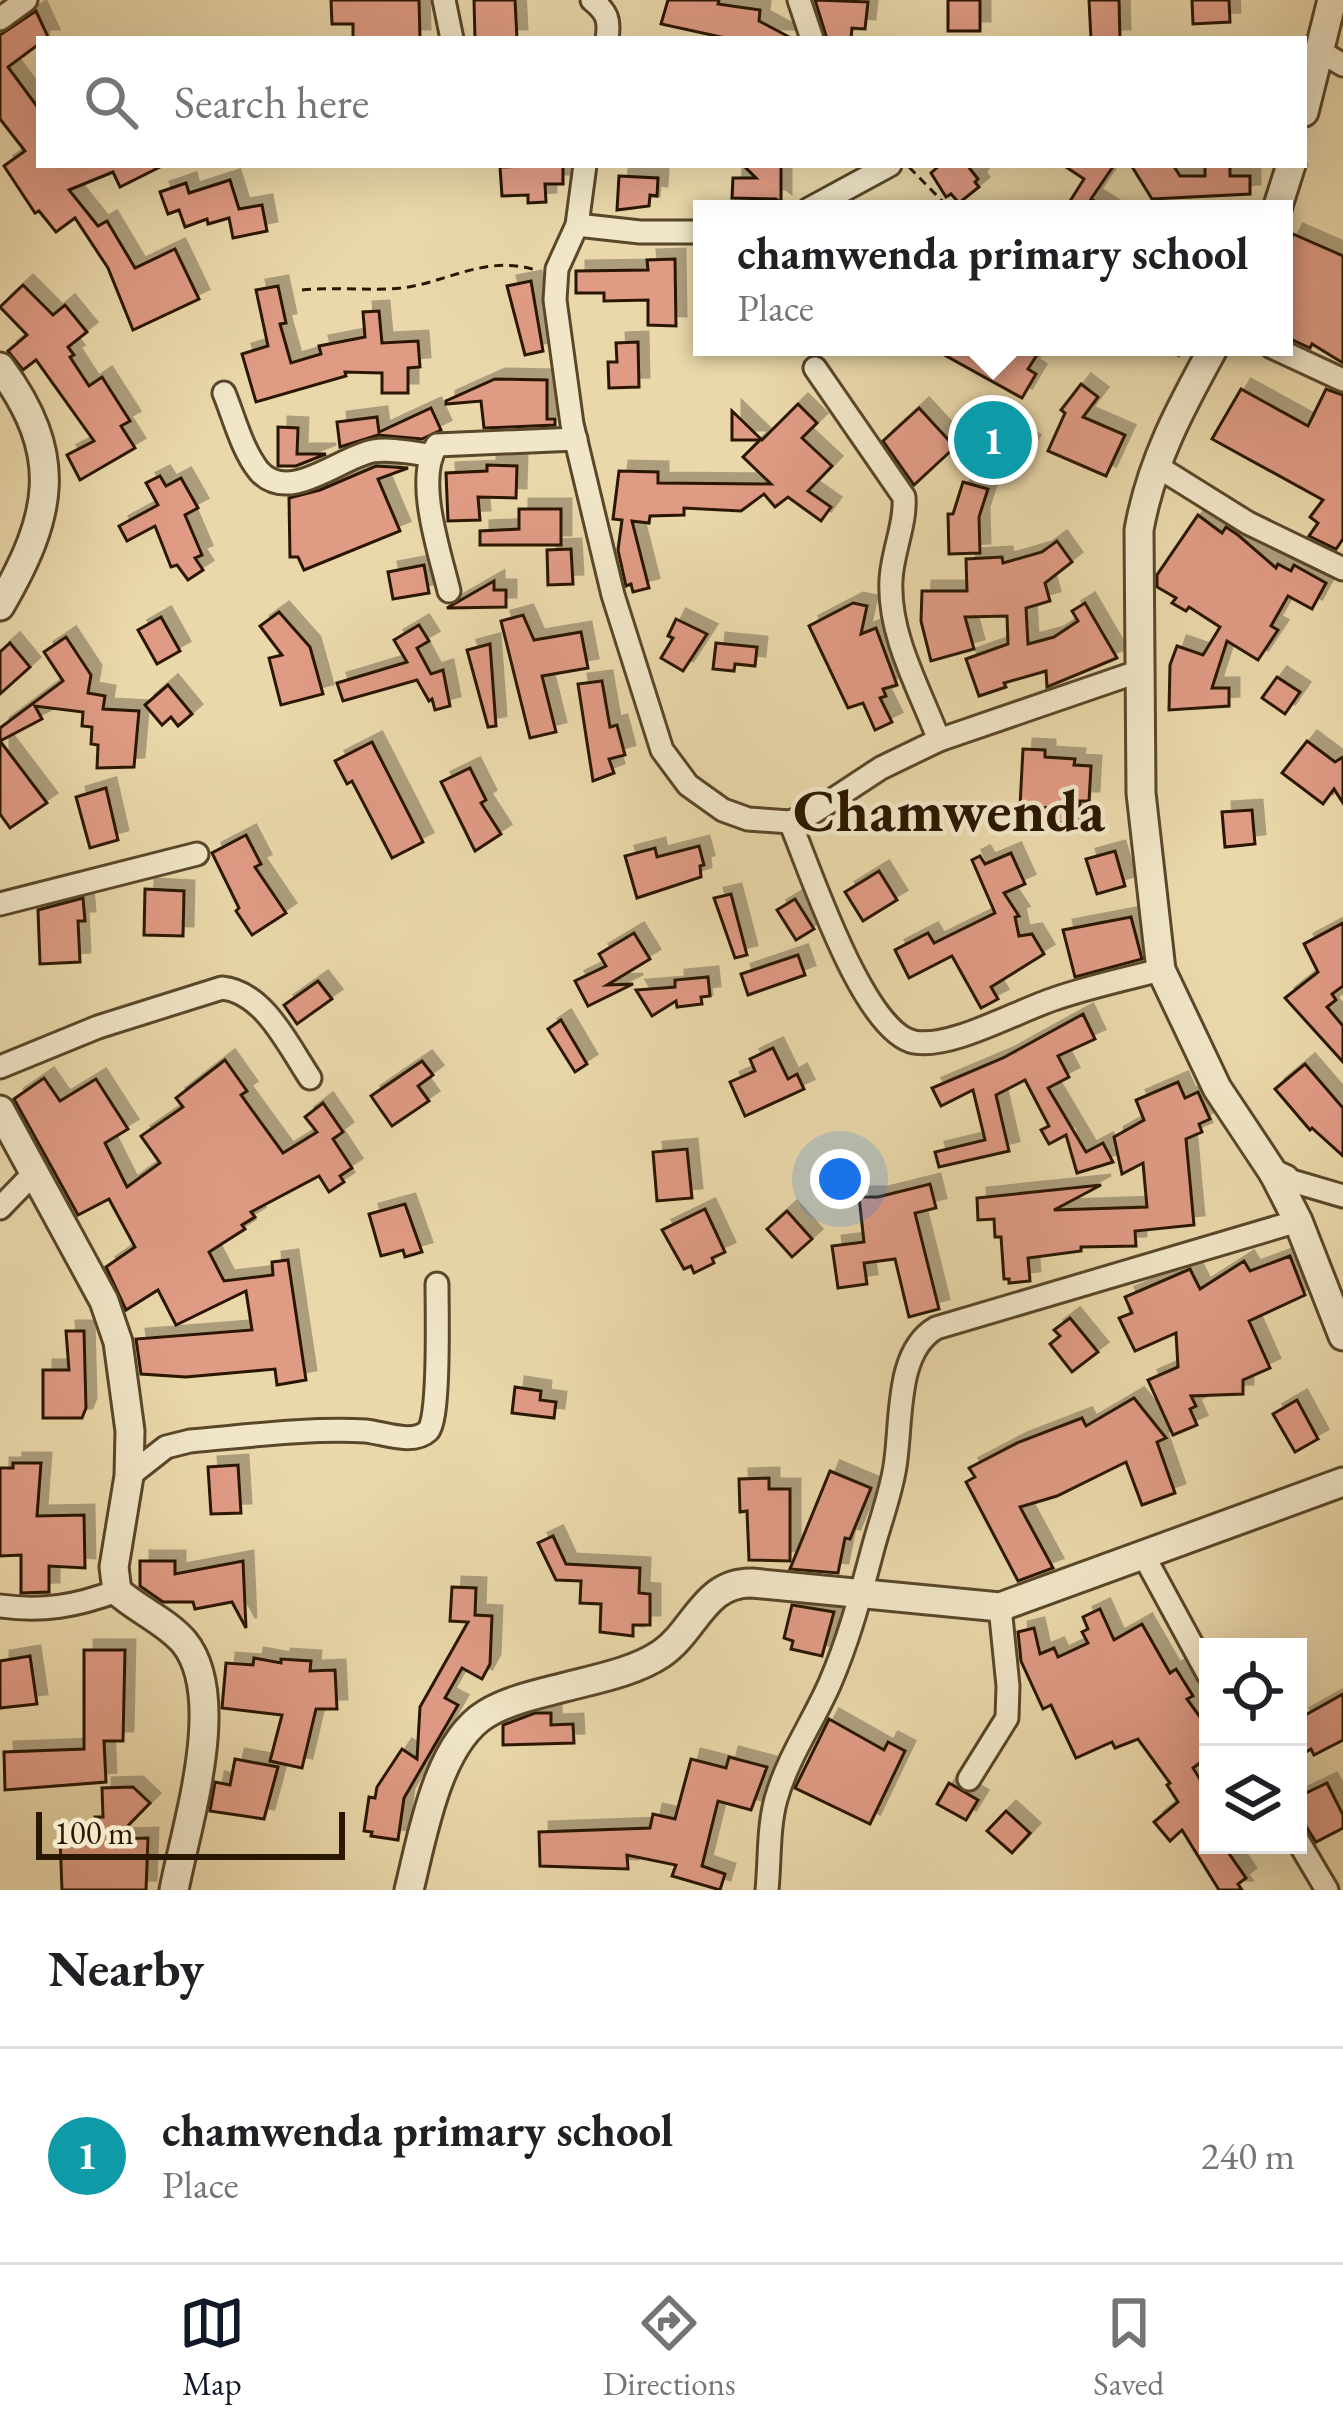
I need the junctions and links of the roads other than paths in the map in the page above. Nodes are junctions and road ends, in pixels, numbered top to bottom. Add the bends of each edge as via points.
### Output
1 (26, 0) edge
2 (444, 0) edge
3 (592, 0) edge
4 (799, 0) edge
5 (1332, 0) edge
6 (0, 19) edge
7 (451, 36) edge
8 (607, 36) edge
9 (811, 36) edge
10 (1312, 62) edge
11 (1343, 65) edge
12 (1307, 93) edge
13 (585, 168) edge
14 (884, 168) edge
15 (1290, 168) edge
16 (826, 200) edge
17 (1280, 200) edge
18 (577, 225) junction
19 (693, 232) edge
20 (1209, 356) edge
21 (1291, 356) edge
22 (0, 367) edge
23 (815, 368) dead end
24 (1343, 380) edge
25 (224, 393) dead end
26 (576, 439) junction
27 (430, 455) junction
28 (1155, 465) junction
29 (1343, 569) edge
30 (449, 591) dead end
31 (0, 606) edge
32 (1140, 671) junction
33 (939, 740) junction
34 (790, 822) junction
35 (197, 854) dead end
36 (0, 904) edge
37 (1161, 970) junction
38 (0, 1067) edge
39 (310, 1078) dead end
40 (0, 1110) edge
41 (35, 1172) junction
42 (1280, 1177) junction
43 (1343, 1196) edge
44 (0, 1208) edge
45 (1298, 1221) junction
46 (437, 1284) dead end
47 (1343, 1336) edge
48 (129, 1476) junction
49 (1343, 1482) edge
50 (1144, 1556) junction
51 (117, 1591) junction
52 (862, 1596) junction
53 (0, 1606) edge
54 (1000, 1607) junction
55 (1199, 1657) edge
56 (969, 1779) dead end
57 (1306, 1854) edge
58 (174, 1890) edge
59 (410, 1890) edge
60 (766, 1890) edge
61 (1327, 1890) edge

1 - 6 street
2 - 7 street
3 - 8 street via 605,10
4 - 9 street
5 - 10 street
10 - 11 street
10 - 12 street
13 - 18 street
14 - 16 street
15 - 17 street
18 - 19 street
18 - 26 street via 555,300
20 - 28 street
21 - 24 street
22 - 31 street via 38,430 46,467 36,528
23 - 33 street via 904,497 892,606
25 - 27 street via 248,453 275,482 374,451
26 - 27 street via 465,441 437,445
26 - 34 street via 613,596 662,750 688,785 723,810
27 - 30 street via 430,507
28 - 29 street via 1247,523
28 - 32 street via 1139,530
32 - 33 street
32 - 37 street via 1141,793
33 - 34 street
34 - 37 street via 850,969 886,1027 910,1042 936,1043
35 - 36 street
37 - 42 street via 1216,1088
38 - 39 street via 222,988 256,1001
40 - 41 street
41 - 44 street
41 - 48 street via 118,1342
42 - 43 street
42 - 45 street
45 - 47 street
45 - 52 street via 923,1335
46 - 48 street via 433,1426 425,1434 346,1430 190,1441 166,1447
48 - 51 street
49 - 50 street
50 - 54 street
50 - 55 street
51 - 53 street via 74,1607
51 - 58 street via 181,1638 199,1674 200,1765
52 - 54 street
52 - 59 street via 726,1586 659,1655 485,1715 448,1758
52 - 60 street via 782,1777
54 - 56 street via 1007,1718
57 - 61 street

